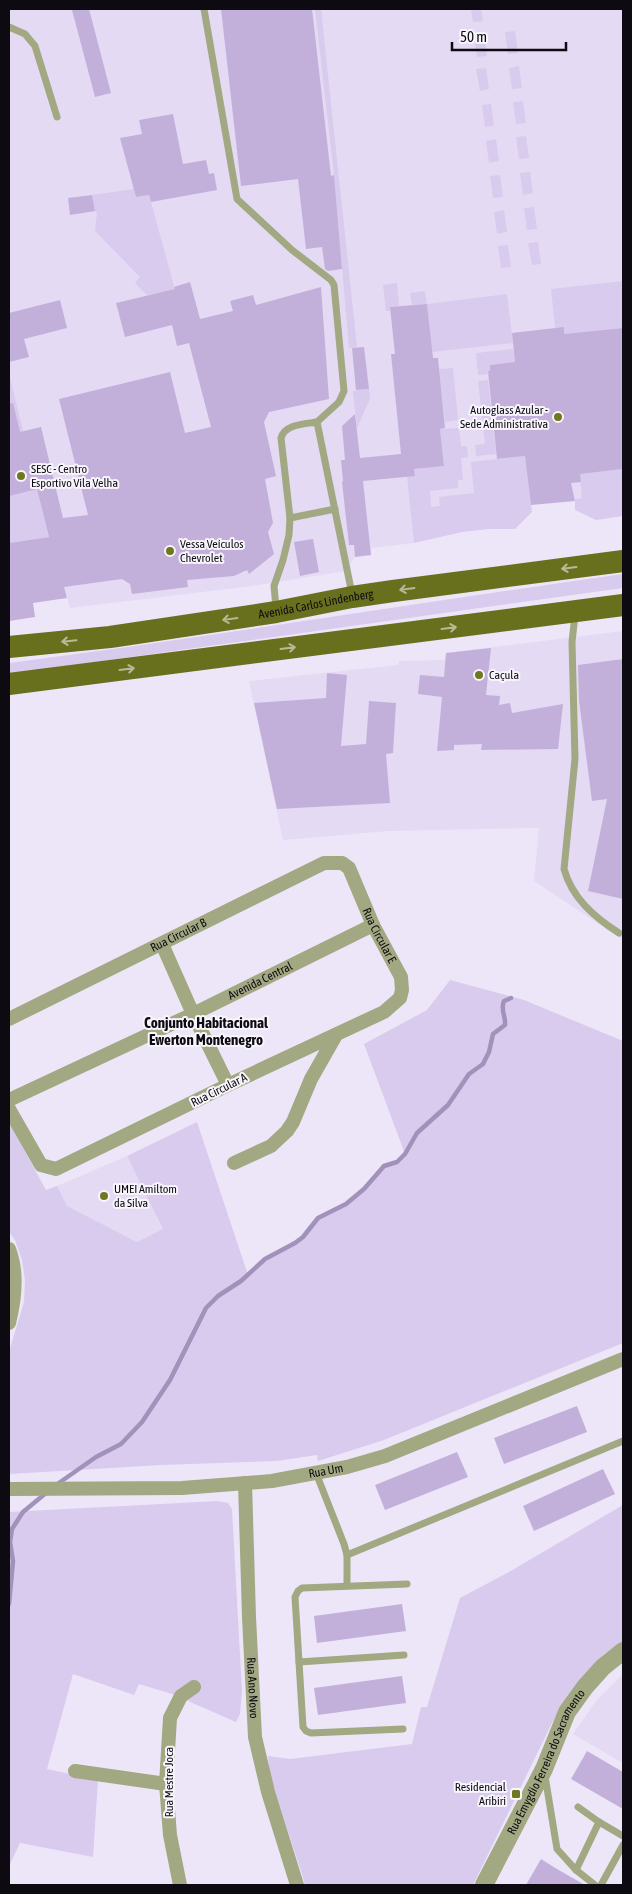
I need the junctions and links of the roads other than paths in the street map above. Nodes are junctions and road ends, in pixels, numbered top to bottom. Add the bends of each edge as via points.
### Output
1 (204, 9) edge
2 (9, 27) edge
3 (57, 117) dead end
4 (317, 422) junction
5 (335, 509) junction
6 (290, 518) junction
7 (623, 561) edge
8 (352, 597) junction
9 (623, 605) edge
10 (576, 611) junction
11 (276, 612) junction
12 (9, 647) edge
13 (9, 684) edge
14 (349, 868) joint
15 (373, 925) junction
16 (619, 933) dead end
17 (162, 944) junction
18 (395, 1004) joint
19 (193, 1014) junction
20 (9, 1020) edge
21 (336, 1035) junction
22 (228, 1085) junction
23 (9, 1100) edge
24 (9, 1109) edge
25 (234, 1163) dead end
26 (9, 1249) edge
27 (9, 1322) edge
28 (623, 1359) edge
29 (623, 1441) edge
30 (316, 1474) junction
31 (245, 1484) junction
32 (9, 1490) edge
33 (347, 1555) junction
34 (407, 1584) dead end
35 (347, 1586) junction
36 (623, 1651) edge
37 (404, 1655) dead end
38 (298, 1662) junction
39 (194, 1687) dead end
40 (403, 1729) dead end
41 (544, 1769) junction
42 (75, 1771) dead end
43 (166, 1784) junction
44 (578, 1807) dead end
45 (598, 1822) junction
46 (623, 1836) edge
47 (623, 1845) edge
48 (576, 1870) junction
49 (180, 1885) edge
50 (297, 1885) edge
51 (484, 1885) edge
52 (595, 1885) edge
53 (601, 1885) edge

1 - 4 lane via 237,199 334,285 344,390 339,402
2 - 3 lane via 25,34 35,46
4 - 5 lane
4 - 6 lane via 287,428 281,438
5 - 6 lane
5 - 8 lane
6 - 11 lane via 289,536 274,586
7 -> 8 main road, Avenida Carlos Lindenberg
8 - 11 main road, Avenida Carlos Lindenberg
9 - 10 main road
13 -> 10 main road
10 - 16 lane via 572,642 575,759 564,869 576,896 600,921
11 -> 12 main road, Avenida Carlos Lindenberg via 110,637
14 - 15 street, Rua Circular E
14 - 17 street, Rua Circular B via 342,863 324,863
15 - 18 street, Rua Circular E via 401,977 402,990
15 - 19 street, Avenida Central
17 - 19 street
17 - 20 street, Rua Circular B
18 - 21 street, Rua Circular A
19 - 22 street
19 - 23 street, Avenida Central
21 - 22 street, Rua Circular A
21 - 25 street via 287,1131 271,1146
22 - 24 street, Rua Circular A via 56,1169 41,1165
26 - 27 street via 15,1288
28 - 30 street, Rua Um via 385,1456
29 - 33 lane
30 - 31 street, Rua Um
30 - 33 lane
31 - 32 street, Rua Um
31 - 50 street, Rua Ano Novo via 255,1737 268,1792
33 - 35 lane
34 - 35 lane
35 - 38 lane via 302,1588 298,1591 295,1597
36 - 41 street, Rua Emygdio Ferreira do Sacramento via 603,1667 567,1712
37 - 38 lane
38 - 40 lane via 303,1727 306,1731
39 - 43 street, Rua Mestre Joca via 181,1696 170,1718
41 - 48 lane via 557,1849
41 - 51 street, Rua Emygdio Ferreira do Sacramento
42 - 43 street
43 - 49 street, Rua Mestre Joca via 170,1835
44 - 45 lane
45 - 46 lane
45 - 48 lane
47 - 53 lane
48 - 52 lane

